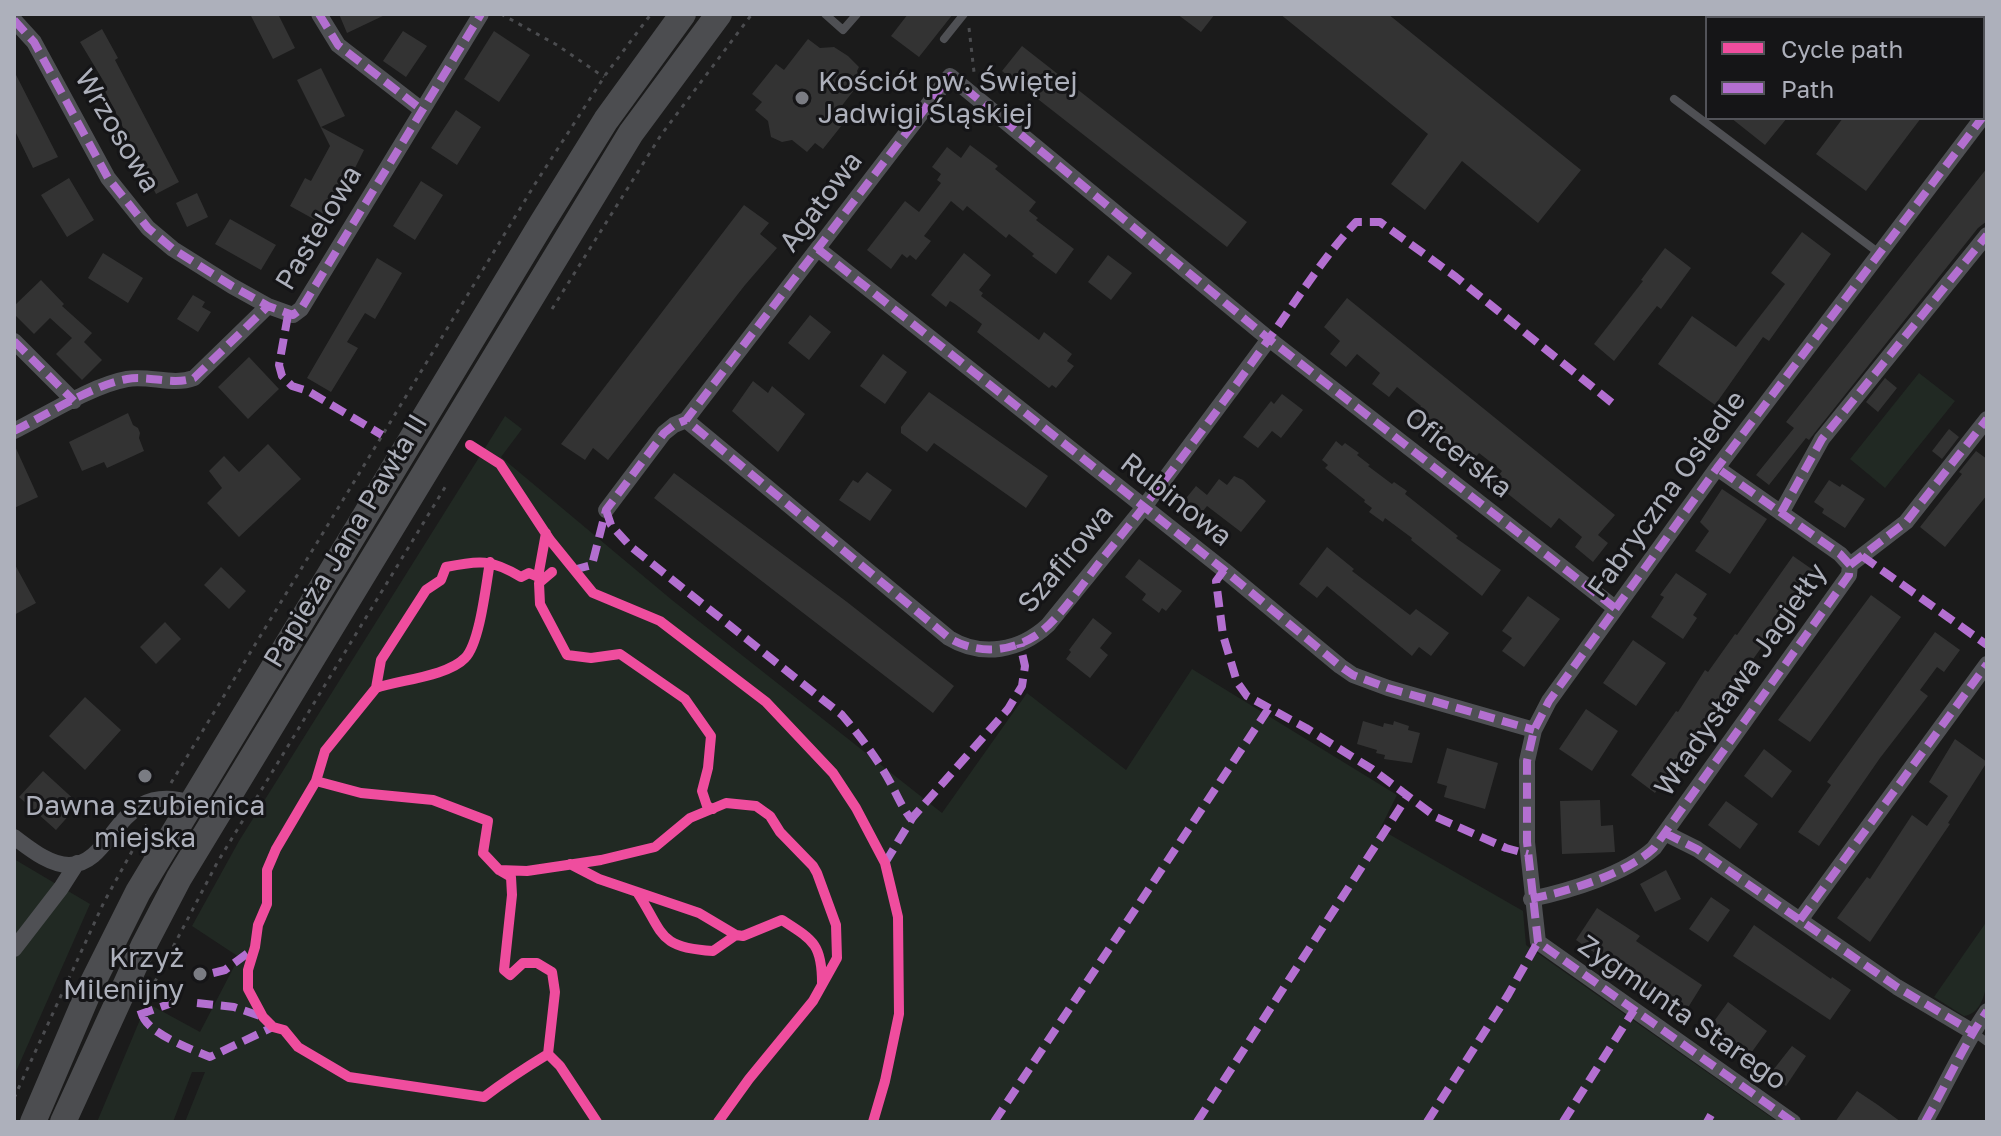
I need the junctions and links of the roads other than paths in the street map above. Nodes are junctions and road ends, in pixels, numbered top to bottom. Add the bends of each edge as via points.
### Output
1 (319, 14) edge
2 (481, 14) edge
3 (683, 14) edge
4 (719, 14) edge
5 (825, 14) edge
6 (857, 14) edge
7 (963, 16) edge
8 (14, 20) edge
9 (944, 39) dead end
10 (1674, 99) dead end
11 (422, 110) junction
12 (1705, 119) edge
13 (1706, 120) edge
14 (1980, 120) edge
15 (1987, 235) edge
16 (818, 249) junction
17 (1880, 253) junction
18 (268, 306) junction
19 (1269, 339) junction
20 (14, 341) edge
21 (74, 401) junction
22 (1987, 419) edge
23 (686, 420) junction
24 (14, 431) edge
25 (1717, 468) junction
26 (1144, 507) junction
27 (606, 510) dead end
28 (1781, 513) junction
29 (1850, 565) junction
30 (1615, 608) junction
31 (1987, 664) edge
32 (1534, 730) junction
33 (191, 803) junction
34 (1665, 833) junction
35 (14, 837) edge
36 (77, 863) junction
37 (1531, 899) junction
38 (1800, 920) junction
39 (1542, 946) joint
40 (14, 949) edge
41 (1987, 1011) edge
42 (1973, 1032) junction
43 (1987, 1042) edge
44 (33, 1122) edge
45 (63, 1122) edge
46 (1793, 1122) edge
47 (1925, 1122) edge

1 - 11 street via 338,45
2 - 11 street, Pastelowa
3 - 33 main road, Papieża Jana Pawła II via 606,120
4 - 45 main road, Papieża Jana Pawła II via 631,133 187,864
5 - 6 lane via 843,30
7 - 9 lane
8 - 18 street, Wrzosowa via 34,42 95,158 135,213 173,249
10 - 12 lane
11 - 18 street, Pastelowa via 299,312 288,315
13 - 17 lane
14 - 17 street, Fabryczna Osiedle
15 - 28 street via 1822,439
16 - 19 street, Agatowa via 950,76
16 - 23 street, Agatowa
16 - 26 street, Rubinowa
17 - 25 street, Fabryczna Osiedle
18 - 21 street, Pastelowa via 194,378 123,380
19 - 26 street, Szafirowa
19 - 30 street, Oficerska
20 - 21 street
21 - 24 street, Pastelowa
22 - 29 street via 1906,522
23 - 26 street, Szafirowa via 949,638 975,649 1008,648 1048,625
23 - 27 street, Agatowa via 664,433
25 - 28 street, Władysława Jagiełły
25 - 30 street, Fabryczna Osiedle
26 - 32 street, Rubinowa via 1353,675
28 - 29 street, Władysława Jagiełły
29 - 34 street, Władysława Jagiełły via 1847,578
30 - 32 street, Fabryczna Osiedle
31 - 38 street
32 - 37 street, Fabryczna Osiedle via 1527,776
33 - 36 street via 152,799 127,815 91,856
33 - 44 main road, Papieża Jana Pawła II via 105,957
34 - 37 street, Władysława Jagiełły via 1637,860 1581,885
34 - 38 street
35 - 36 street via 55,862
36 - 40 street
37 - 39 street, Fabryczna Osiedle via 1535,936
38 - 42 street
39 - 46 street, Zygmunta Starego
41 - 42 street
42 - 43 lane
42 - 47 street

